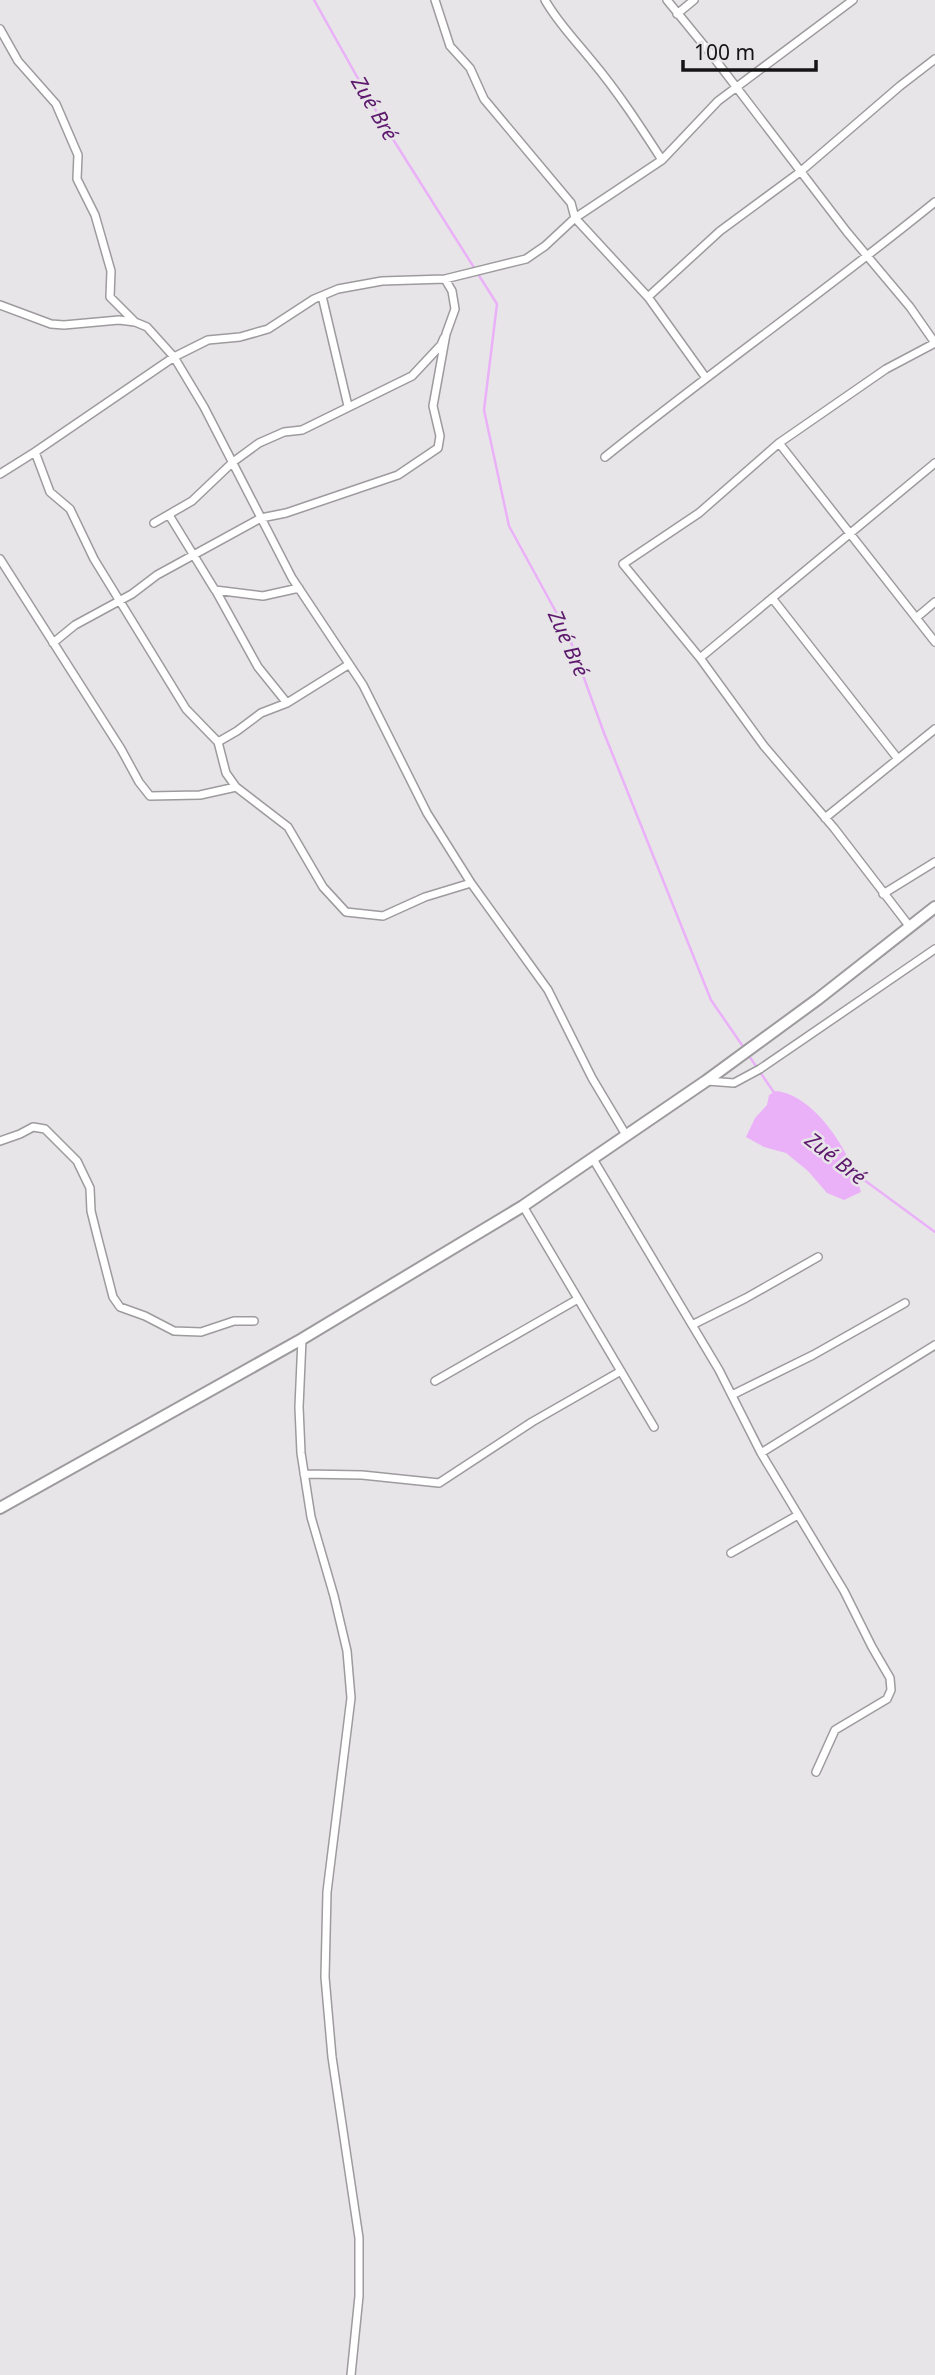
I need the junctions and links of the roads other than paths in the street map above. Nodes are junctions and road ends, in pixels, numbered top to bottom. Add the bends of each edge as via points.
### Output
1 (435, 0) edge
2 (545, 0) edge
3 (667, 0) edge
4 (694, 0) edge
5 (853, 0) edge
6 (677, 14) junction
7 (0, 29) edge
8 (935, 59) edge
9 (736, 88) junction
10 (662, 160) junction
11 (800, 172) junction
12 (935, 202) edge
13 (575, 218) junction
14 (869, 257) junction
15 (445, 279) junction
16 (322, 296) junction
17 (648, 297) junction
18 (0, 305) edge
19 (135, 322) junction
20 (446, 334) junction
21 (935, 343) edge
22 (174, 357) junction
23 (706, 378) junction
24 (348, 406) junction
25 (779, 443) junction
26 (35, 452) junction
27 (605, 457) dead end
28 (233, 462) junction
29 (935, 463) edge
30 (0, 474) edge
31 (169, 515) junction
32 (261, 517) junction
33 (154, 523) dead end
34 (850, 533) junction
35 (193, 555) junction
36 (0, 559) edge
37 (299, 588) junction
38 (215, 590) junction
39 (772, 598) junction
40 (120, 599) junction
41 (935, 602) edge
42 (916, 618) junction
43 (935, 642) edge
44 (53, 643) junction
45 (700, 658) junction
46 (348, 665) junction
47 (287, 703) junction
48 (935, 729) edge
49 (218, 742) junction
50 (898, 759) junction
51 (236, 788) junction
52 (825, 818) junction
53 (935, 862) edge
54 (471, 883) junction
55 (883, 894) junction
56 (935, 906) edge
57 (910, 927) junction
58 (935, 949) edge
59 (706, 1081) junction
60 (626, 1135) junction
61 (0, 1141) edge
62 (593, 1159) junction
63 (523, 1206) junction
64 (818, 1257) dead end
65 (578, 1299) junction
66 (905, 1303) dead end
67 (254, 1321) dead end
68 (692, 1325) junction
69 (302, 1339) junction
70 (935, 1345) edge
71 (621, 1371) junction
72 (435, 1381) dead end
73 (732, 1395) junction
74 (654, 1427) dead end
75 (761, 1453) junction
76 (304, 1474) junction
77 (0, 1508) edge
78 (798, 1515) junction
79 (731, 1553) dead end
80 (816, 1772) dead end
81 (351, 2375) edge

1 - 13 street via 450,46 471,68 484,99 571,203
2 - 10 street
3 - 6 street
4 - 6 street
5 - 9 street
6 - 9 street
7 - 19 street via 18,61 56,104 78,155 77,179 95,215 111,271 110,297
8 - 11 street
9 - 10 street
9 - 11 street
10 - 13 street
11 - 14 street
11 - 17 street via 720,231
12 - 14 street
13 - 15 street via 526,259
13 - 17 street
14 - 21 street
14 - 23 street
15 - 16 street via 382,281
15 - 20 street via 455,309
16 - 22 street via 268,328 208,340
16 - 24 street
17 - 23 street
18 - 19 street via 51,324
19 - 22 street via 148,327
20 - 24 street via 412,376
20 - 32 street via 433,406 438,448 398,475 286,513
21 - 25 street via 886,369
22 - 26 street
22 - 28 street
23 - 27 street
24 - 28 street via 302,430 260,443
25 - 34 street
25 - 45 street via 699,513 623,564
26 - 30 street
26 - 40 street via 50,492 71,509 94,559
28 - 31 street via 192,501
28 - 32 street
29 - 34 street
31 - 33 street
31 - 35 street
32 - 35 street
32 - 37 street
34 - 39 street
34 - 42 street
35 - 38 street
35 - 40 street
36 - 44 street
37 - 38 street via 263,596
37 - 46 street
38 - 47 street via 258,667
39 - 45 street
39 - 50 street
40 - 44 street
40 - 49 street via 186,709
41 - 42 street
42 - 43 street
44 - 51 street via 150,796 200,795
45 - 52 street via 764,746
46 - 47 street
46 - 54 street via 363,685 427,813
47 - 49 street via 261,713
48 - 50 street
49 - 51 street via 226,773
50 - 52 street
51 - 54 street via 288,827 323,887 346,912 383,916
52 - 55 street
53 - 55 street
54 - 60 street via 548,990
55 - 57 street
56 - 57 main road
57 - 59 main road
58 - 59 street via 760,1069 733,1083
59 - 60 main road
60 - 62 main road
61 - 67 street via 33,1126 45,1129 77,1160 90,1188 97,1235 113,1297 120,1307 174,1331 201,1332 234,1321
62 - 63 main road
62 - 68 street
63 - 65 street
63 - 69 main road
64 - 68 street
65 - 71 street
65 - 72 street
66 - 73 street
68 - 73 street
69 - 76 street via 299,1407
69 - 77 main road
70 - 75 street
71 - 74 street
71 - 76 street via 439,1483
73 - 75 street
75 - 78 street
76 - 81 street via 347,1651 351,1698 327,1892 325,1978 359,2238
78 - 79 street
78 - 80 street via 844,1591 890,1678 891,1690 887,1699 835,1730

